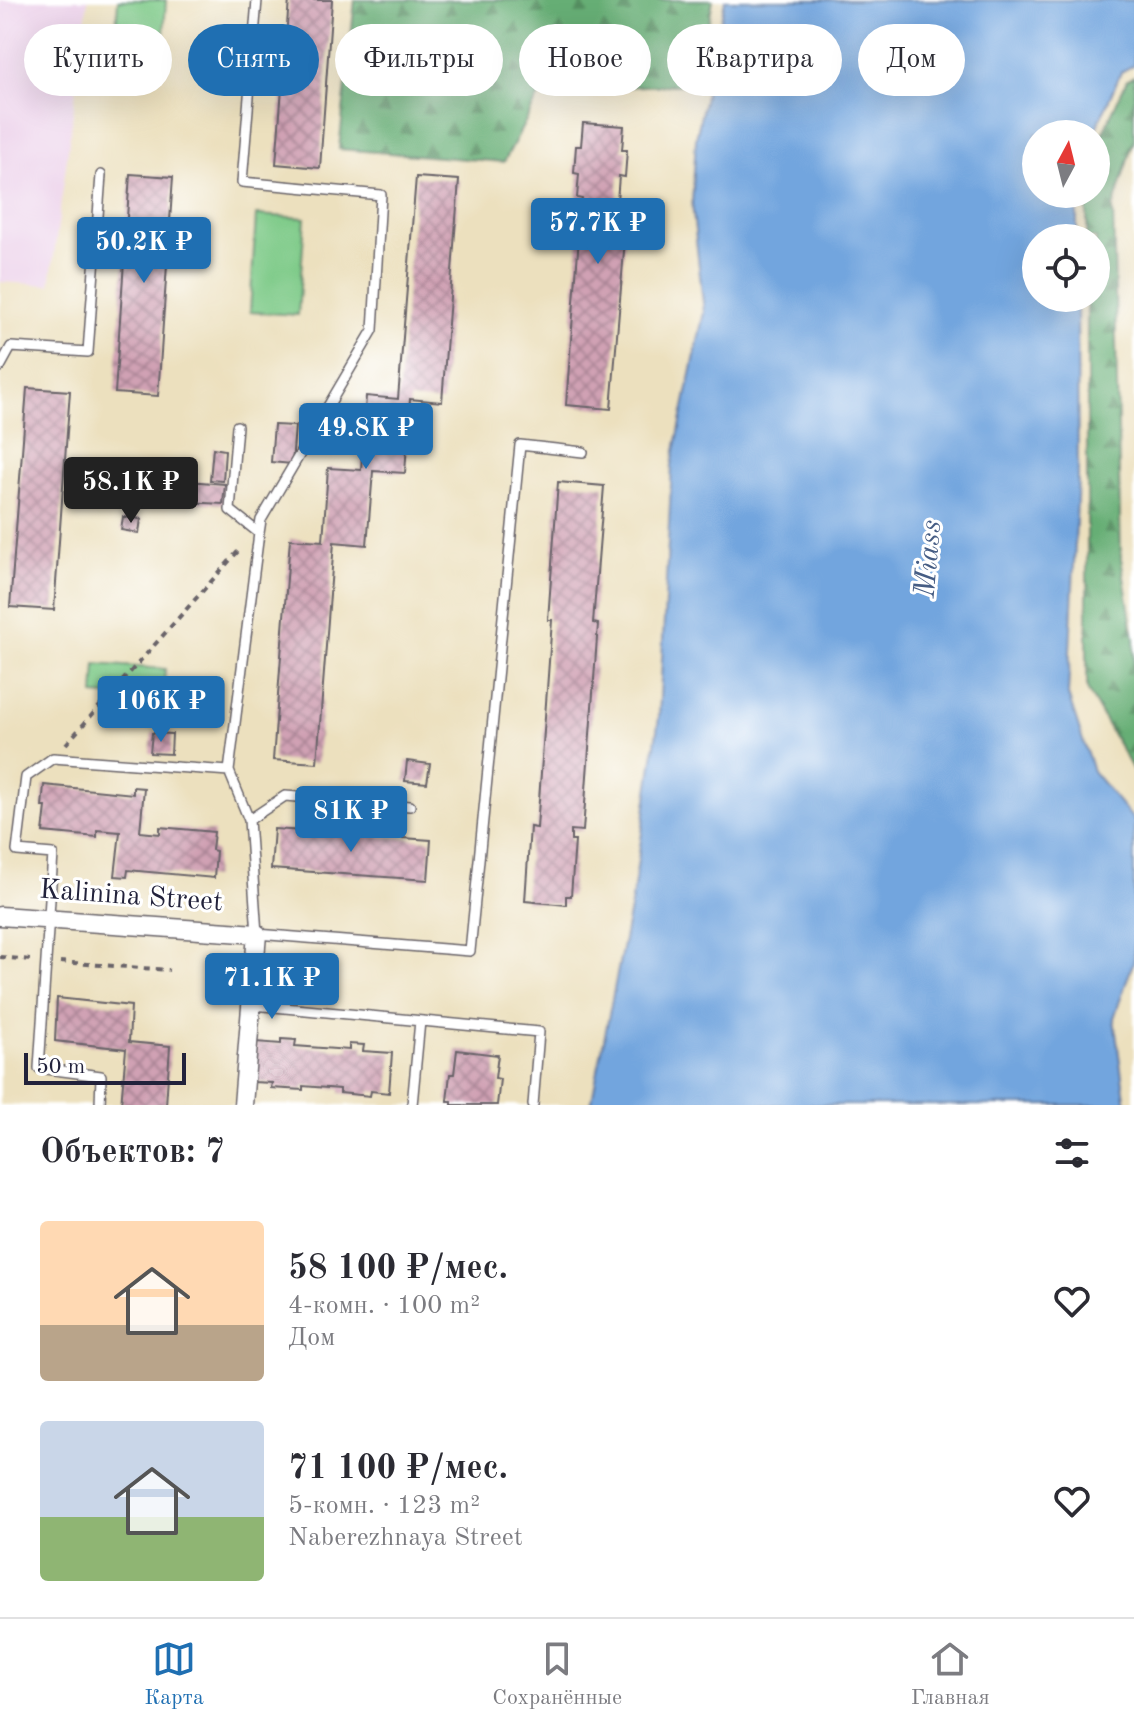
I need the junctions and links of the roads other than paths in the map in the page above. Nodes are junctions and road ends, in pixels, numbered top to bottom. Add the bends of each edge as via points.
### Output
1 (257, 0) edge
2 (101, 175) dead end
3 (0, 367) edge
4 (237, 426) dead end
5 (583, 452) dead end
6 (257, 532) junction
7 (229, 771) junction
8 (410, 806) dead end
9 (249, 820) junction
10 (0, 916) edge
11 (48, 920) junction
12 (257, 934) junction
13 (253, 1005) junction
14 (420, 1021) junction
15 (100, 1105) edge
16 (243, 1105) edge
17 (412, 1105) edge
18 (533, 1105) edge

1 - 6 lane via 242,182 381,195 373,330
2 - 3 lane via 88,352 11,347
4 - 6 lane via 230,510
5 - 12 lane via 520,445 470,951
6 - 7 lane
7 - 9 lane
7 - 11 lane via 53,758 26,777 17,851 53,854
8 - 9 lane via 285,796
9 - 12 lane
10 - 11 street, Kalinina Street
11 - 12 street, Kalinina Street
11 - 15 lane via 39,1068 101,1076
12 - 13 street
13 - 14 lane
13 - 16 street
14 - 17 lane
14 - 18 lane via 539,1032

